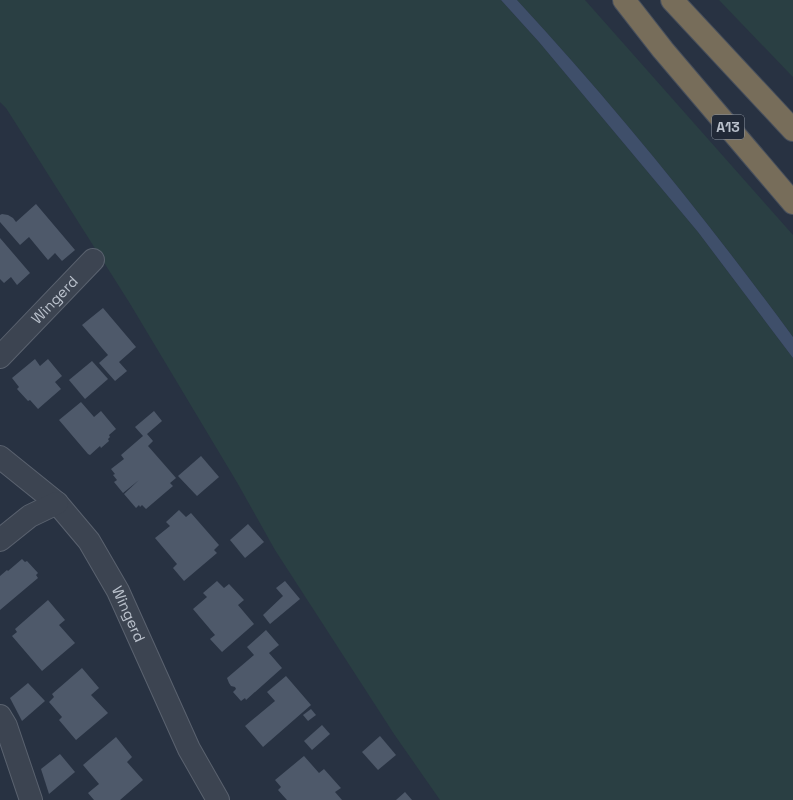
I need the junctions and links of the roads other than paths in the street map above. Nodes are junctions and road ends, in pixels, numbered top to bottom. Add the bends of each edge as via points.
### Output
1 (624, 0) edge
2 (672, 0) edge
3 (793, 130) edge
4 (793, 203) edge
5 (92, 260) dead end
6 (0, 357) edge
7 (0, 457) edge
8 (57, 503) junction
9 (0, 540) edge
10 (0, 716) edge
11 (31, 800) edge
12 (218, 800) edge

1 - 4 highway, A13 via 663,50
2 - 3 highway
5 - 6 street, Wingerd
7 - 8 street, Wingerd
8 - 9 street via 30,516
8 - 12 street, Wingerd via 89,541 118,591 189,749
10 - 11 street via 6,726

